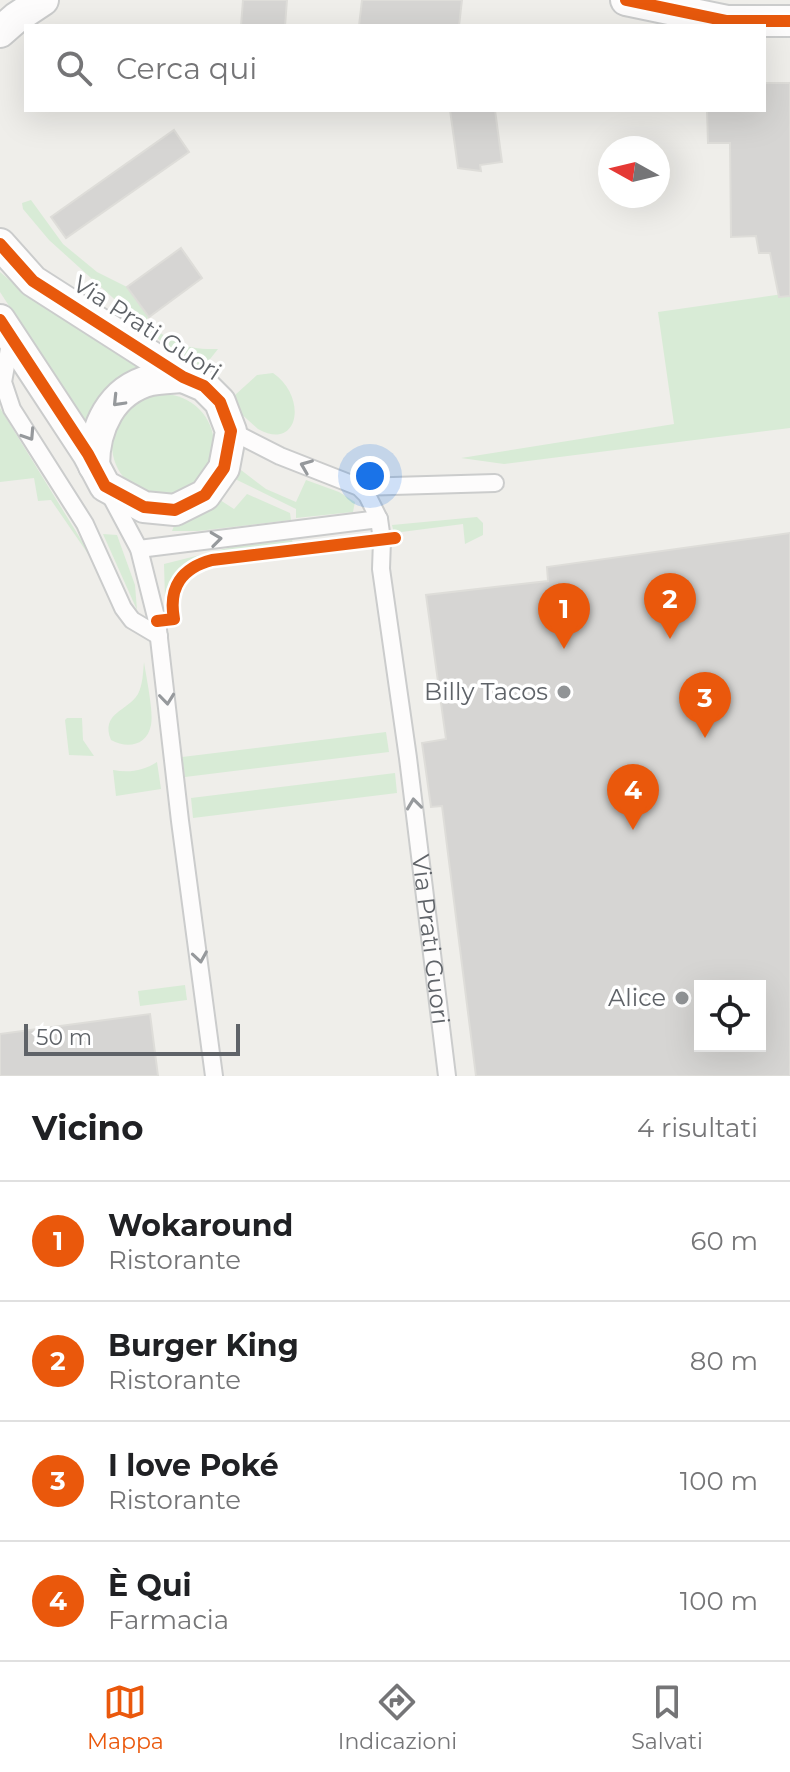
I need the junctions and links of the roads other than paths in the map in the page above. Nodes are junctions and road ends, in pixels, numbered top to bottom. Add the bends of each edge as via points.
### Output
1 (43, 0) edge
2 (626, 0) edge
3 (790, 21) edge
4 (0, 32) edge
5 (0, 244) edge
6 (5, 328) edge
7 (183, 377) junction
8 (231, 431) junction
9 (100, 476) junction
10 (495, 483) dead end
11 (359, 487) junction
12 (379, 519) junction
13 (139, 549) junction
14 (159, 636) junction
15 (214, 1076) edge
16 (447, 1076) edge

1 - 4 street
2 - 3 street via 727,21
5 - 7 street, Via Prati Guori via 33,281
6 - 9 street
6 -> 14 lane via 3,382 12,409 85,524 123,608
7 - 8 street, Via Prati Guori via 204,386 220,402
7 -> 9 street, Via Prati Guori via 151,380 113,402 94,445
8 - 9 street via 224,468 205,495 175,510 144,507
11 -> 8 lane
9 - 13 lane
10 - 11 lane
11 - 12 lane, Via Prati Guori
13 -> 12 lane
16 -> 12 lane, Via Prati Guori via 381,569
13 - 14 lane
14 -> 15 lane

